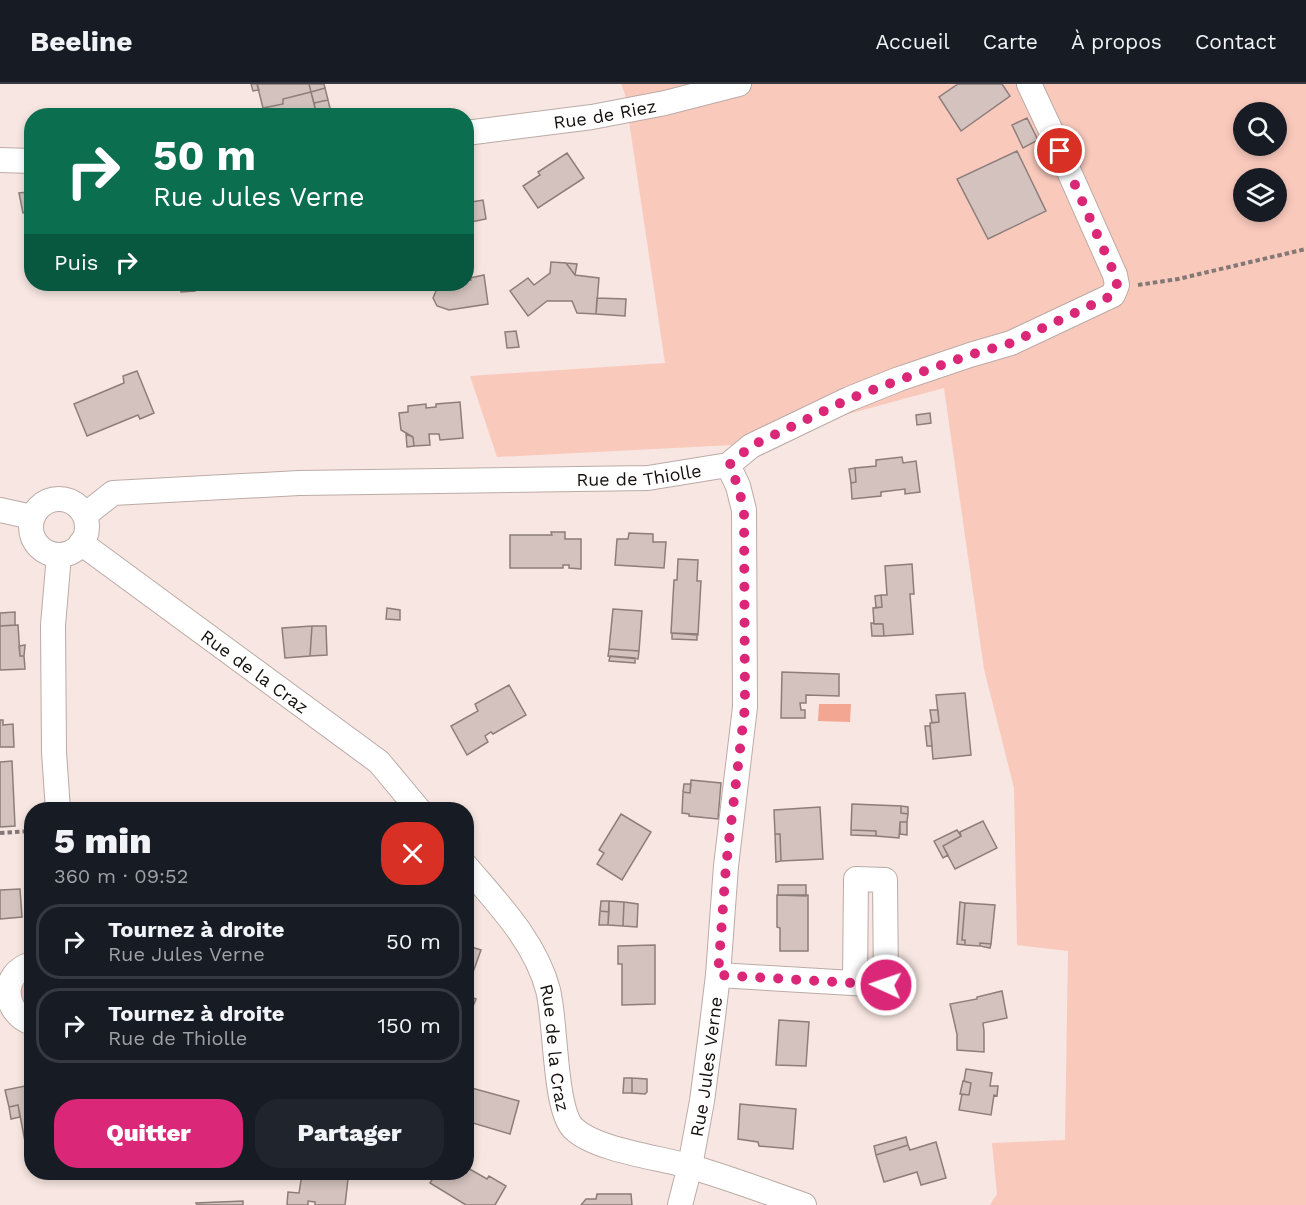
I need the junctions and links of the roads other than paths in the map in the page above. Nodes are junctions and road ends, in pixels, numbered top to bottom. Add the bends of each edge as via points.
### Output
1 (739, 84) edge
2 (1029, 84) edge
3 (474, 132) edge
4 (0, 159) edge
5 (24, 160) edge
6 (729, 465) junction
7 (0, 510) edge
8 (84, 515) junction
9 (32, 517) junction
10 (81, 543) junction
11 (59, 555) junction
12 (57, 802) edge
13 (412, 802) edge
14 (474, 875) edge
15 (24, 967) edge
16 (718, 975) junction
17 (855, 983) dead end
18 (15, 1018) edge
19 (690, 1167) junction
20 (680, 1205) edge
21 (804, 1205) edge

1 - 3 street, Rue de Riez via 592,117
2 - 6 street via 1111,264 1117,285 1113,295 1011,343 849,399 751,446
4 - 5 street
6 - 8 street, Rue de Thiolle via 648,478 299,483 113,493
6 - 16 street, Rue Jules Verne via 744,510 745,707
7 - 9 street
8 - 9 street via 72,502 53,499 44,502
8 - 10 street via 87,525
9 - 11 street via 30,526 36,543
10 - 11 street
10 - 13 street, Rue de la Craz via 379,762
11 - 12 street via 53,625
14 - 19 street, Rue de la Craz via 513,921 534,954 548,991 562,1106 572,1127 598,1144
15 - 18 street via 10,984 8,998
16 - 17 street
16 - 19 street, Rue Jules Verne
19 - 20 street, Rue Jules Verne
19 - 21 street, Rue de la Craz

